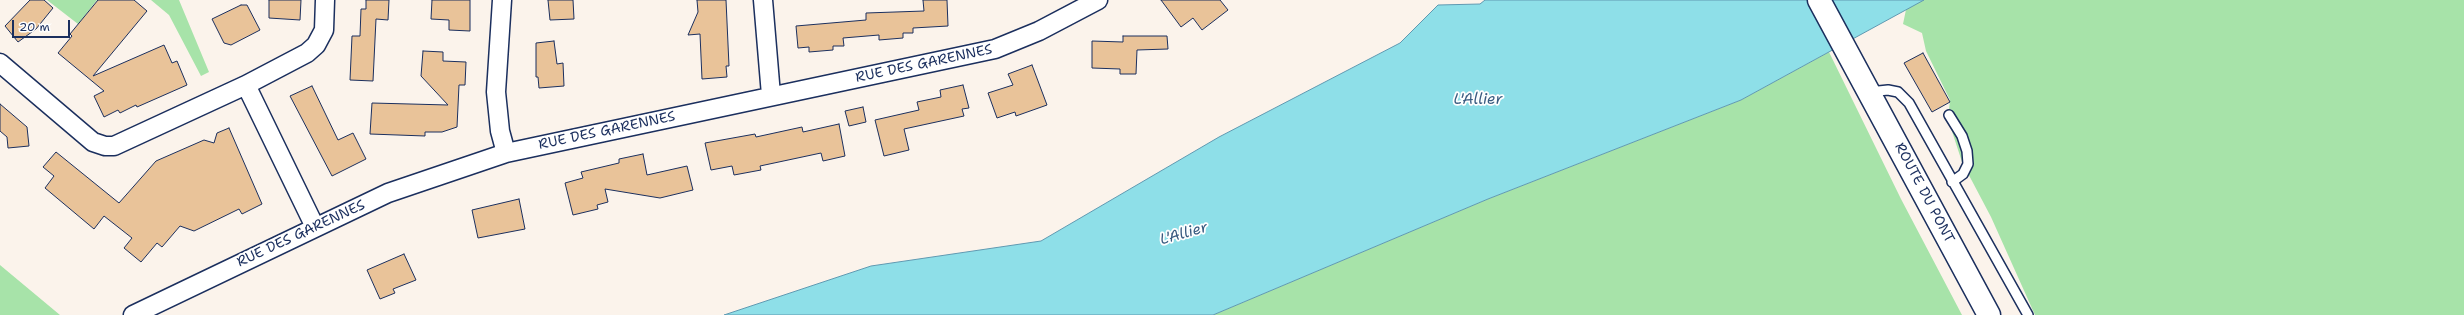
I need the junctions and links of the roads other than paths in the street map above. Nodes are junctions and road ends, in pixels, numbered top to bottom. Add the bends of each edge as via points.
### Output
1 (325, 0) edge
2 (502, 0) edge
3 (764, 0) edge
4 (1098, 0) edge
5 (1819, 0) edge
6 (1078, 5) edge
7 (0, 63) edge
8 (246, 85) junction
9 (1870, 92) junction
10 (771, 95) junction
11 (1949, 115) dead end
12 (506, 153) junction
13 (1952, 182) junction
14 (315, 227) junction
15 (133, 315) edge
16 (1989, 315) edge
17 (2028, 315) edge

1 - 8 street via 324,30 316,44 307,53
2 - 12 street via 496,92 500,131
3 - 10 street
4 - 6 street, RUE DES GARENNES
5 - 9 main road, ROUTE DU PONT via 1856,72
6 - 10 street, RUE DES GARENNES via 1039,31 995,49
7 - 8 street via 92,142 105,146 114,146
8 - 14 street
9 - 13 lane via 1898,92 1909,102
9 - 16 main road, ROUTE DU PONT
10 - 12 street, RUE DES GARENNES
11 - 13 lane via 1962,136 1968,164 1963,174
12 - 14 street, RUE DES GARENNES via 388,193
13 - 17 lane
14 - 15 street, RUE DES GARENNES

